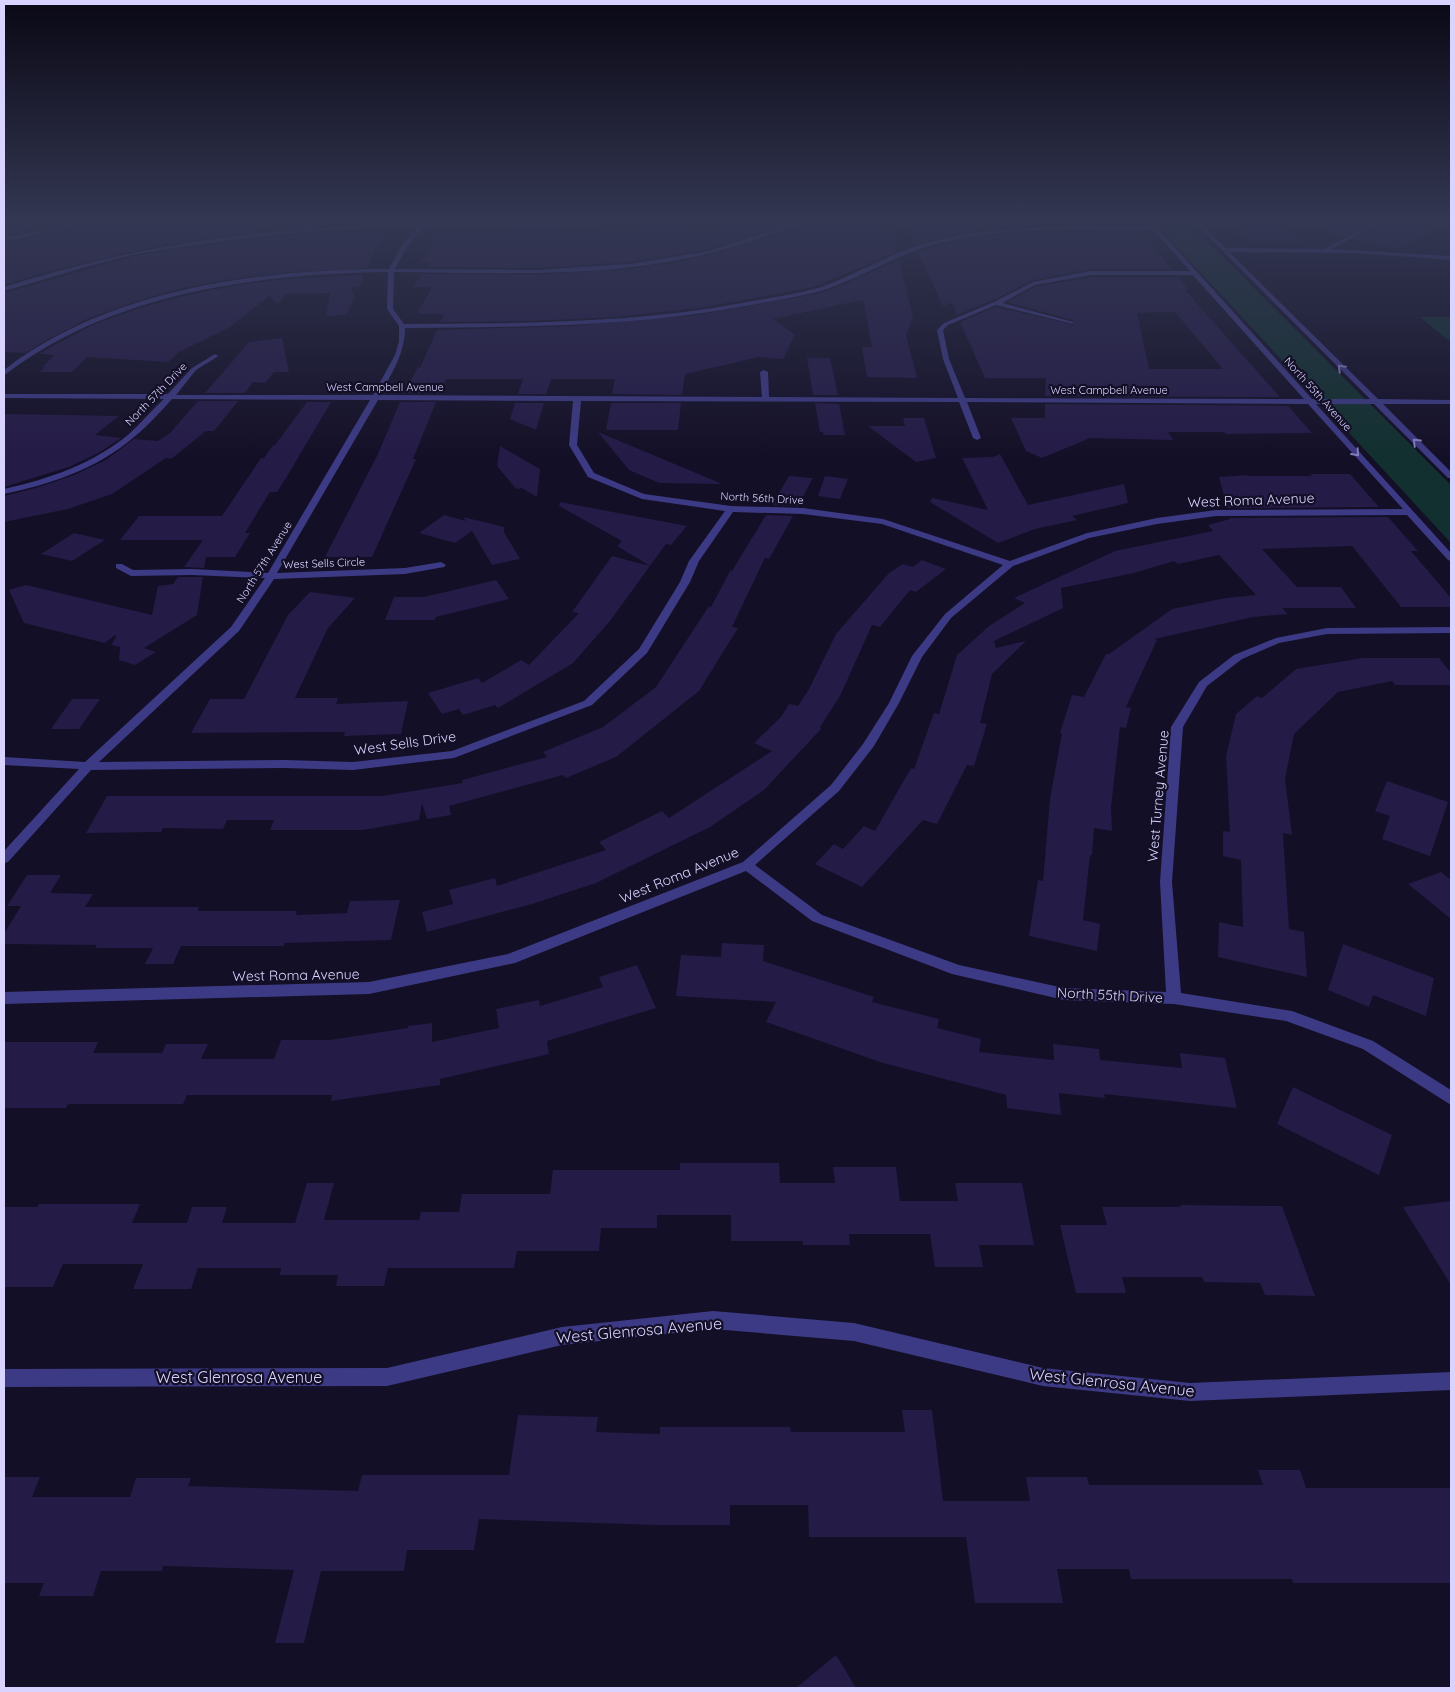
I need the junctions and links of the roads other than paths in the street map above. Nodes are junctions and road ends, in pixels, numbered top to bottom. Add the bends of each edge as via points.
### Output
1 (152, 301) edge
2 (390, 301) edge
3 (759, 301) edge
4 (1000, 301) edge
5 (1220, 301) edge
6 (1275, 301) edge
7 (996, 303) junction
8 (1071, 323) dead end
9 (402, 326) junction
10 (215, 356) dead end
11 (764, 372) dead end
12 (4, 373) edge
13 (4, 396) edge
14 (170, 397) junction
15 (375, 398) junction
16 (578, 399) junction
17 (766, 399) junction
18 (962, 400) junction
19 (1310, 402) junction
20 (1376, 402) junction
21 (1451, 402) edge
22 (977, 438) dead end
23 (1451, 476) edge
24 (4, 491) edge
25 (731, 510) junction
26 (1409, 512) junction
27 (1451, 558) edge
28 (1010, 564) junction
29 (441, 565) dead end
30 (119, 566) dead end
31 (271, 576) junction
32 (1451, 630) edge
33 (4, 761) edge
34 (88, 766) junction
35 (4, 859) edge
36 (747, 865) junction
37 (4, 998) edge
38 (1174, 998) junction
39 (1451, 1098) edge
40 (4, 1378) edge
41 (1451, 1381) edge

1 - 12 street via 53,339
2 - 9 street via 390,309
3 - 9 street via 661,316 565,324
4 - 7 street
5 - 19 street, North 55th Avenue
20 -> 6 street
7 - 8 street
7 - 18 street via 946,324 940,330 946,358
9 - 15 street, North 57th Avenue via 398,355
10 - 14 street, North 57th Drive via 194,369
11 - 17 street
13 - 14 street, West Campbell Avenue
14 - 15 street, West Campbell Avenue
14 - 24 street, North 57th Drive via 131,436 90,464 42,483
15 - 16 street, West Campbell Avenue
15 - 31 street, North 57th Avenue
16 - 17 street, West Campbell Avenue
16 - 25 street, North 56th Drive via 573,445 591,475 642,496
17 - 18 street, West Campbell Avenue
18 - 19 street, West Campbell Avenue
18 - 22 street
19 - 20 street, West Campbell Avenue
19 -> 26 street, North 55th Avenue
20 - 21 street, West Campbell Avenue
23 -> 20 street
25 - 28 street, North 56th Drive via 803,511 883,522
25 - 34 street, West Sells Drive via 694,561 685,582 643,651 588,703 454,754 353,766
26 - 27 street, North 55th Avenue
26 - 28 street, West Roma Avenue via 1216,514 1157,521 1087,536
28 - 36 street, West Roma Avenue via 942,623 917,656 868,746 835,788
29 - 31 street, West Sells Circle via 405,571
30 - 31 street, West Sells Circle via 132,573
31 - 34 street, North 57th Avenue via 234,629
32 - 38 street, West Turney Avenue via 1327,630 1276,641 1238,657 1203,684 1177,727 1166,882
33 - 34 street, West Sells Drive
34 - 35 street, North 57th Avenue
36 - 37 street, West Roma Avenue via 510,959 369,988
36 - 38 street, North 55th Drive via 817,918 957,970 1064,994
38 - 39 street, North 55th Drive via 1288,1015 1368,1045
40 - 41 street, West Glenrosa Avenue via 387,1377 562,1336 713,1320 854,1332 1043,1377 1190,1392

